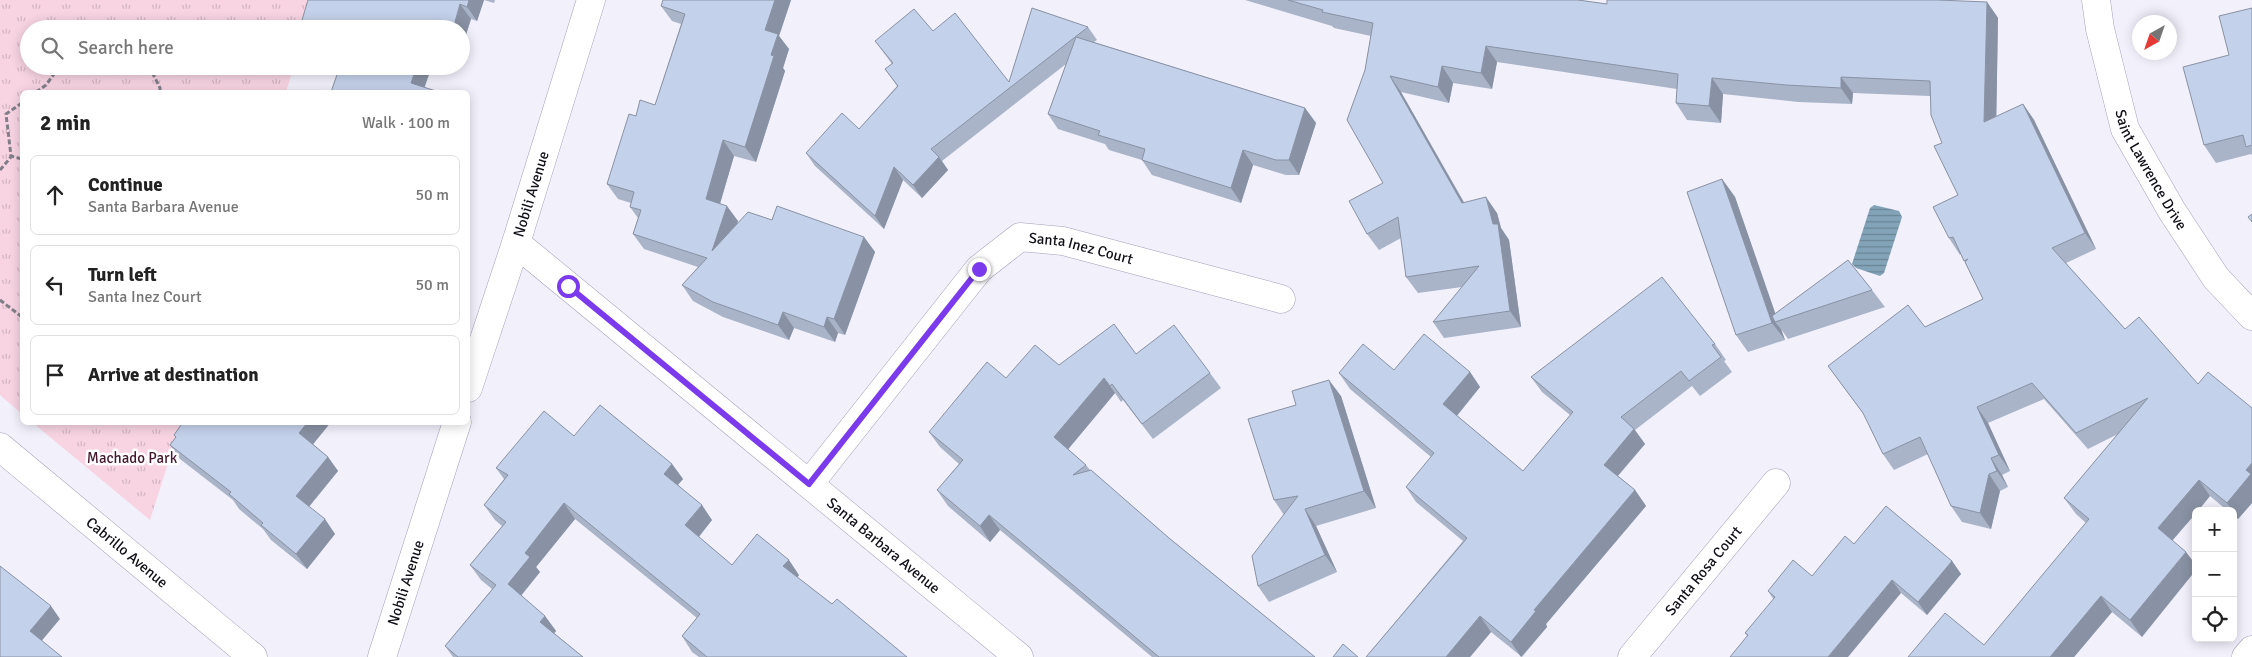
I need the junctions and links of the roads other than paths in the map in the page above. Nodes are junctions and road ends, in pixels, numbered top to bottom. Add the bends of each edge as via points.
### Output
1 (591, 0) edge
2 (2096, 0) edge
3 (516, 243) junction
4 (1281, 299) dead end
5 (2252, 316) edge
6 (470, 382) edge
7 (456, 425) edge
8 (0, 447) edge
9 (1776, 483) dead end
10 (809, 484) junction
11 (2252, 650) edge
12 (253, 657) edge
13 (382, 657) edge
14 (1019, 657) edge
15 (1632, 657) edge
16 (2246, 657) edge

1 - 3 street, Nobili Avenue
2 - 5 street, Saint Lawrence Drive via 2125,129 2172,211 2216,278
3 - 6 street, Nobili Avenue
3 - 10 street, Santa Barbara Avenue
4 - 10 street, Santa Inez Court via 1063,241 1020,237 979,269
7 - 13 street, Nobili Avenue
8 - 12 street, Cabrillo Avenue
9 - 15 street, Santa Rosa Court
10 - 14 street, Santa Barbara Avenue
11 - 16 street

